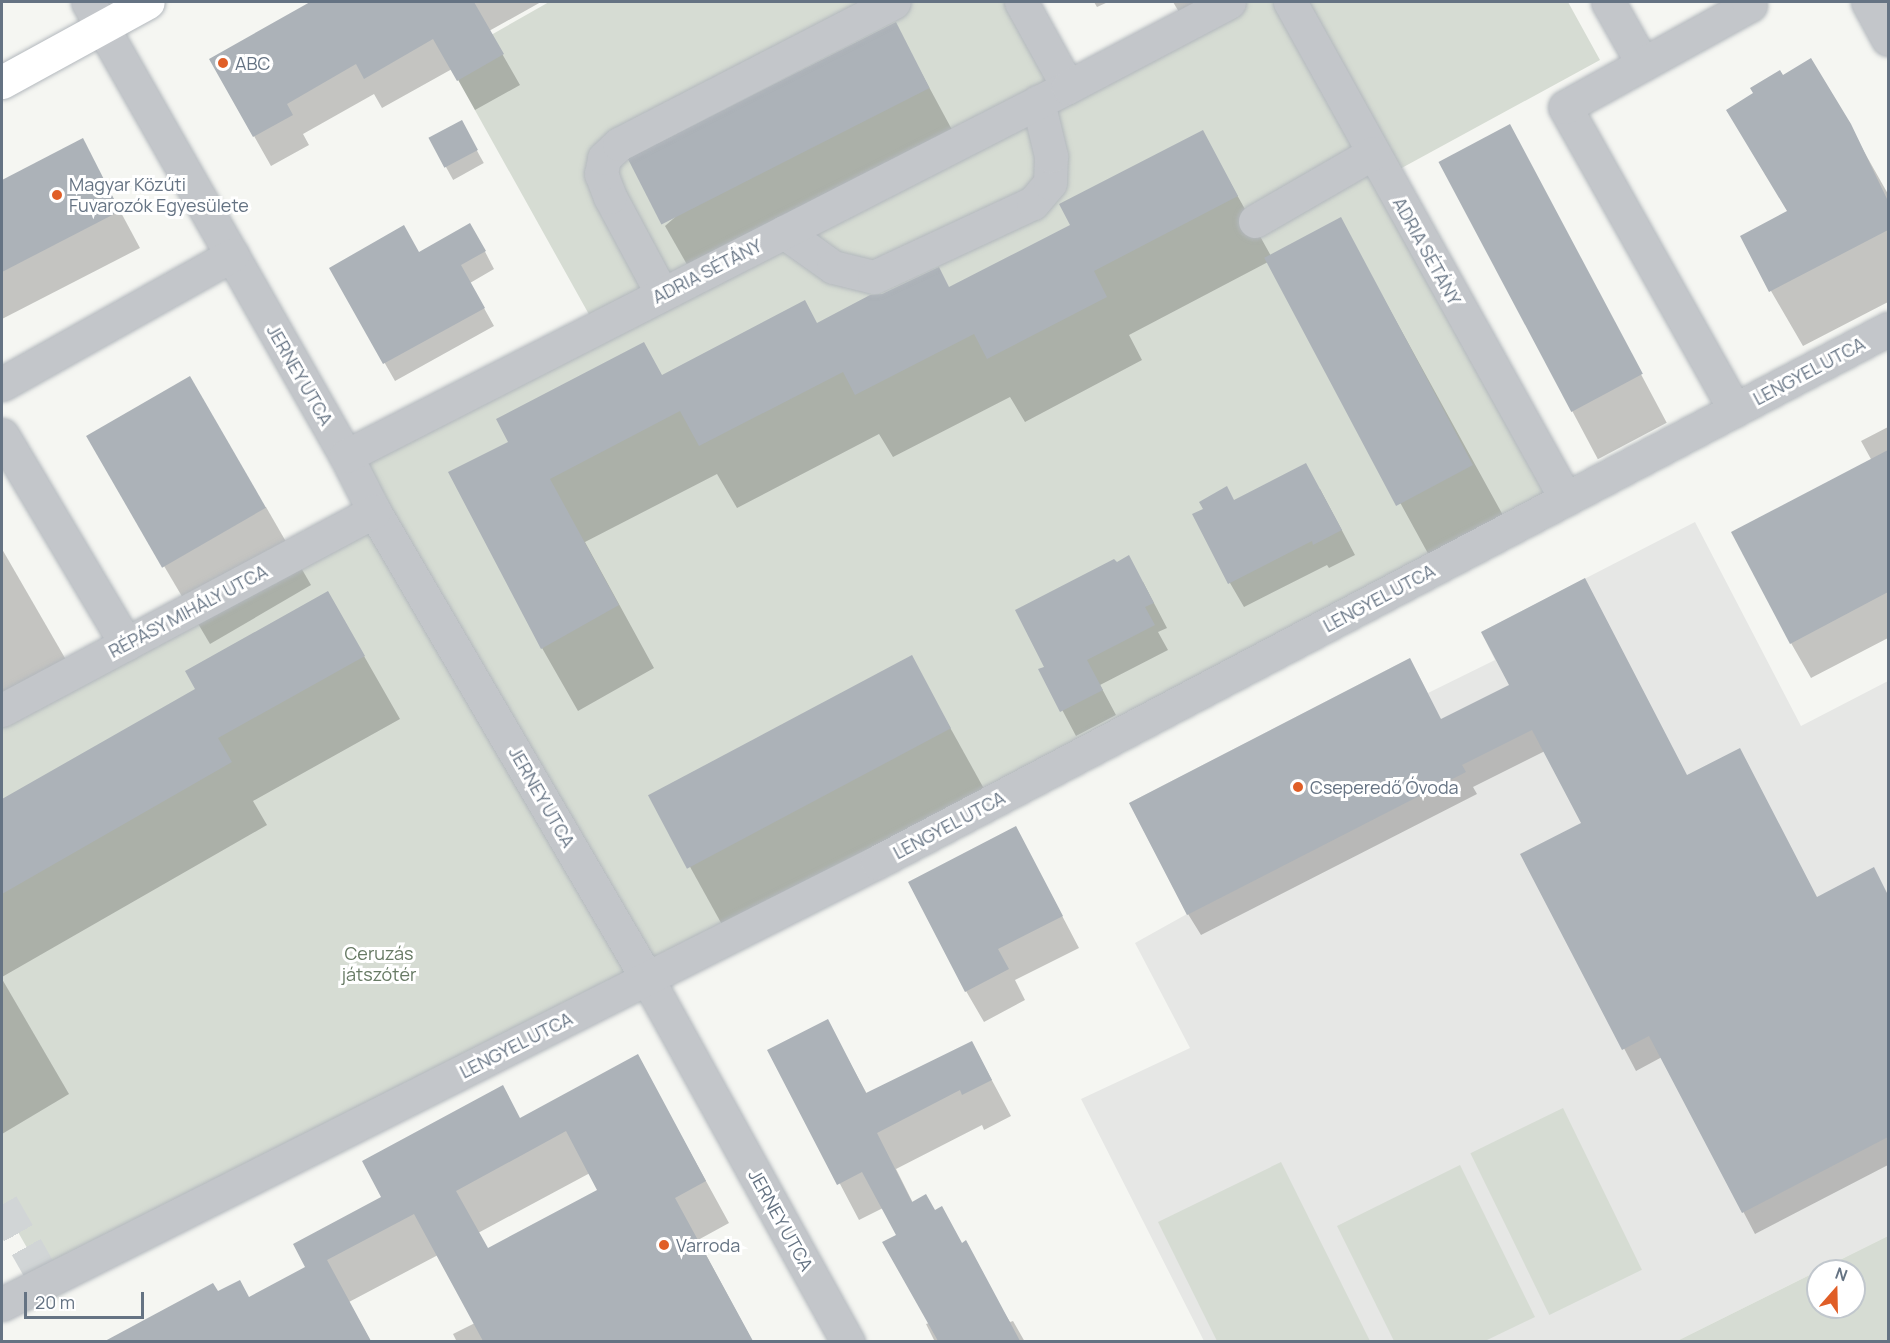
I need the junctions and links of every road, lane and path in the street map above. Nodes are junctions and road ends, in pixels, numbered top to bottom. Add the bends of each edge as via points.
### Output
1 (148, 2) edge
2 (894, 2) edge
3 (1021, 2) edge
4 (1229, 2) edge
5 (1290, 2) edge
6 (1608, 2) edge
7 (1748, 2) edge
8 (1868, 2) edge
9 (95, 14) edge
10 (1888, 39) edge
11 (1643, 64) junction
12 (2, 82) edge
13 (1068, 87) junction
14 (1038, 102) junction
15 (1373, 153) junction
16 (1256, 221) dead end
17 (784, 232) junction
18 (232, 255) junction
19 (662, 294) junction
20 (1888, 329) edge
21 (2, 384) edge
22 (1735, 410) junction
23 (2, 435) edge
24 (346, 456) junction
25 (1566, 499) junction
26 (374, 511) junction
27 (126, 644) junction
28 (2, 710) edge
29 (648, 980) junction
30 (2, 1304) edge
31 (848, 1341) edge

1 - 9 street
2 - 19 street via 619,144 604,158 601,174 610,196
3 - 13 street
4 - 13 street, ADRIA SÉTÁNY
5 - 15 street, ADRIA SÉTÁNY
6 - 11 street
7 - 11 street via 1750,5
8 - 10 street
9 - 12 street
9 - 18 street, JERNEY UTCA
11 - 22 street via 1565,107
13 - 14 street, ADRIA SÉTÁNY
14 - 17 street, ADRIA SÉTÁNY
14 - 17 street via 1052,156 1050,183 1033,203 874,277 834,267
15 - 16 street
15 - 25 street, ADRIA SÉTÁNY
17 - 19 street, ADRIA SÉTÁNY
18 - 21 street
18 - 24 street, JERNEY UTCA
19 - 24 street, ADRIA SÉTÁNY
20 - 22 street, LENGYEL UTCA
22 - 25 street, LENGYEL UTCA
23 - 27 street
24 - 26 street, JERNEY UTCA
25 - 29 street, LENGYEL UTCA
26 - 27 street, RÉPÁSY MIHÁLY UTCA
26 - 29 street, JERNEY UTCA
27 - 28 street, RÉPÁSY MIHÁLY UTCA
29 - 30 street, LENGYEL UTCA
29 - 31 street, JERNEY UTCA

